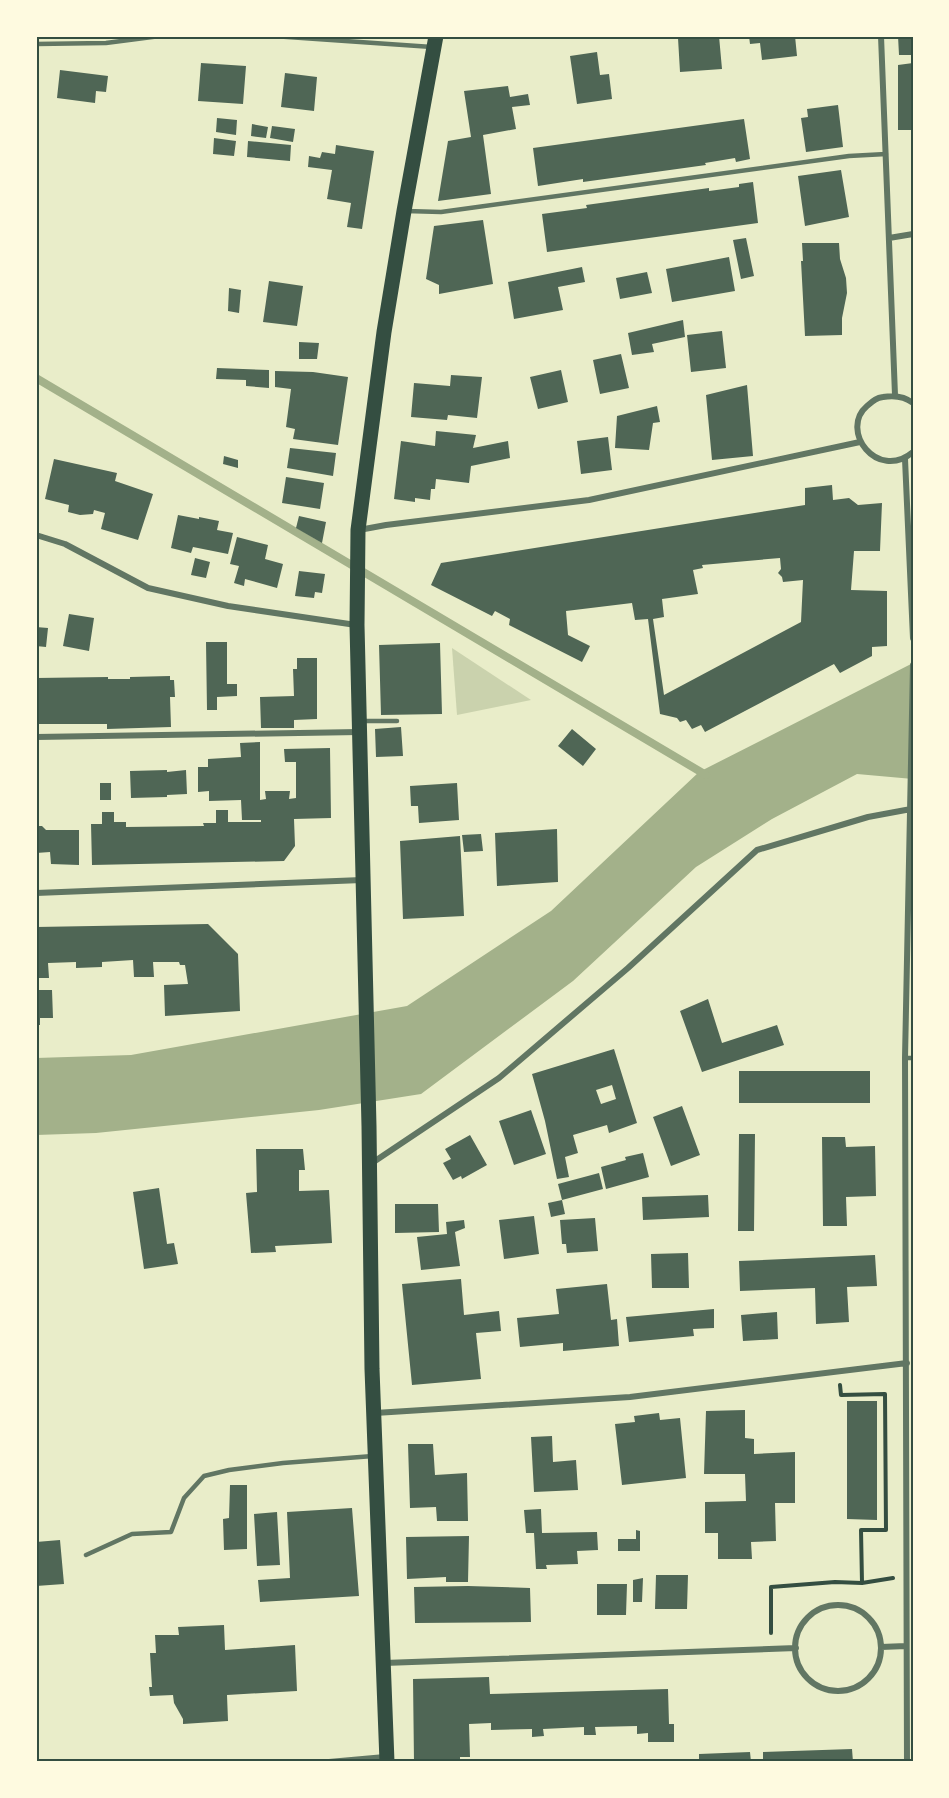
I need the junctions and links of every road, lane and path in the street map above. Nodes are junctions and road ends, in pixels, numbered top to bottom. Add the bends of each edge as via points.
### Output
1 (160, 36) edge
2 (273, 36) edge
3 (881, 36) edge
4 (436, 42) edge
5 (36, 44) edge
6 (886, 154) junction
7 (404, 211) junction
8 (913, 234) edge
9 (889, 237) junction
10 (895, 395) junction
11 (913, 403) edge
12 (860, 442) junction
13 (913, 453) edge
14 (905, 459) junction
15 (358, 530) junction
16 (36, 535) edge
17 (357, 625) junction
18 (913, 638) edge
19 (913, 665) edge
20 (397, 721) dead end
21 (359, 727) junction
22 (36, 737) edge
23 (911, 809) junction
24 (363, 880) junction
25 (36, 894) edge
26 (905, 1058) junction
27 (913, 1058) edge
28 (369, 1165) junction
29 (907, 1363) junction
30 (840, 1372) junction
31 (374, 1413) junction
32 (375, 1456) junction
33 (86, 1555) dead end
34 (906, 1576) junction
35 (862, 1583) junction
36 (906, 1646) junction
37 (881, 1647) junction
38 (796, 1648) junction
39 (772, 1649) junction
40 (384, 1663) junction
41 (387, 1759) edge
42 (329, 1762) edge
43 (907, 1762) edge

1 - 5 lane via 106,43
2 - 4 lane
3 - 6 street
4 - 7 main road
6 - 7 lane via 441,212
6 - 9 street
7 - 15 main road
8 - 9 street
9 - 10 street
10 - 11 street
10 - 12 street via 877,398 864,408 858,425
12 - 14 street via 871,455 888,462
12 - 15 street via 589,500
13 - 14 street
14 - 18 street
15 - 17 main road
16 - 17 street via 66,544 148,588 228,606
17 - 21 main road
19 - 23 street
20 - 21 lane
21 - 22 street
21 - 24 main road
23 - 26 street
23 - 28 street via 868,817 757,850 499,1078
24 - 25 street
24 - 28 main road
26 - 27 lane
26 - 29 street
28 - 31 main road
29 - 30 street
29 - 34 street
30 - 31 street via 630,1397
30 - 35 path via 841,1395 885,1394 886,1530 861,1530
31 - 32 main road
32 - 33 lane via 283,1463 204,1476 184,1498 171,1532 132,1534
32 - 40 main road
34 - 35 path
34 - 36 street
35 - 39 path via 771,1587
36 - 37 street
36 - 43 street
37 - 38 street via 877,1629 863,1612 836,1605 810,1614 801,1625
37 - 38 street via 879,1664 871,1676 846,1690 818,1686 807,1677 799,1666
38 - 39 street
39 - 40 street
40 - 41 main road
41 - 42 street

